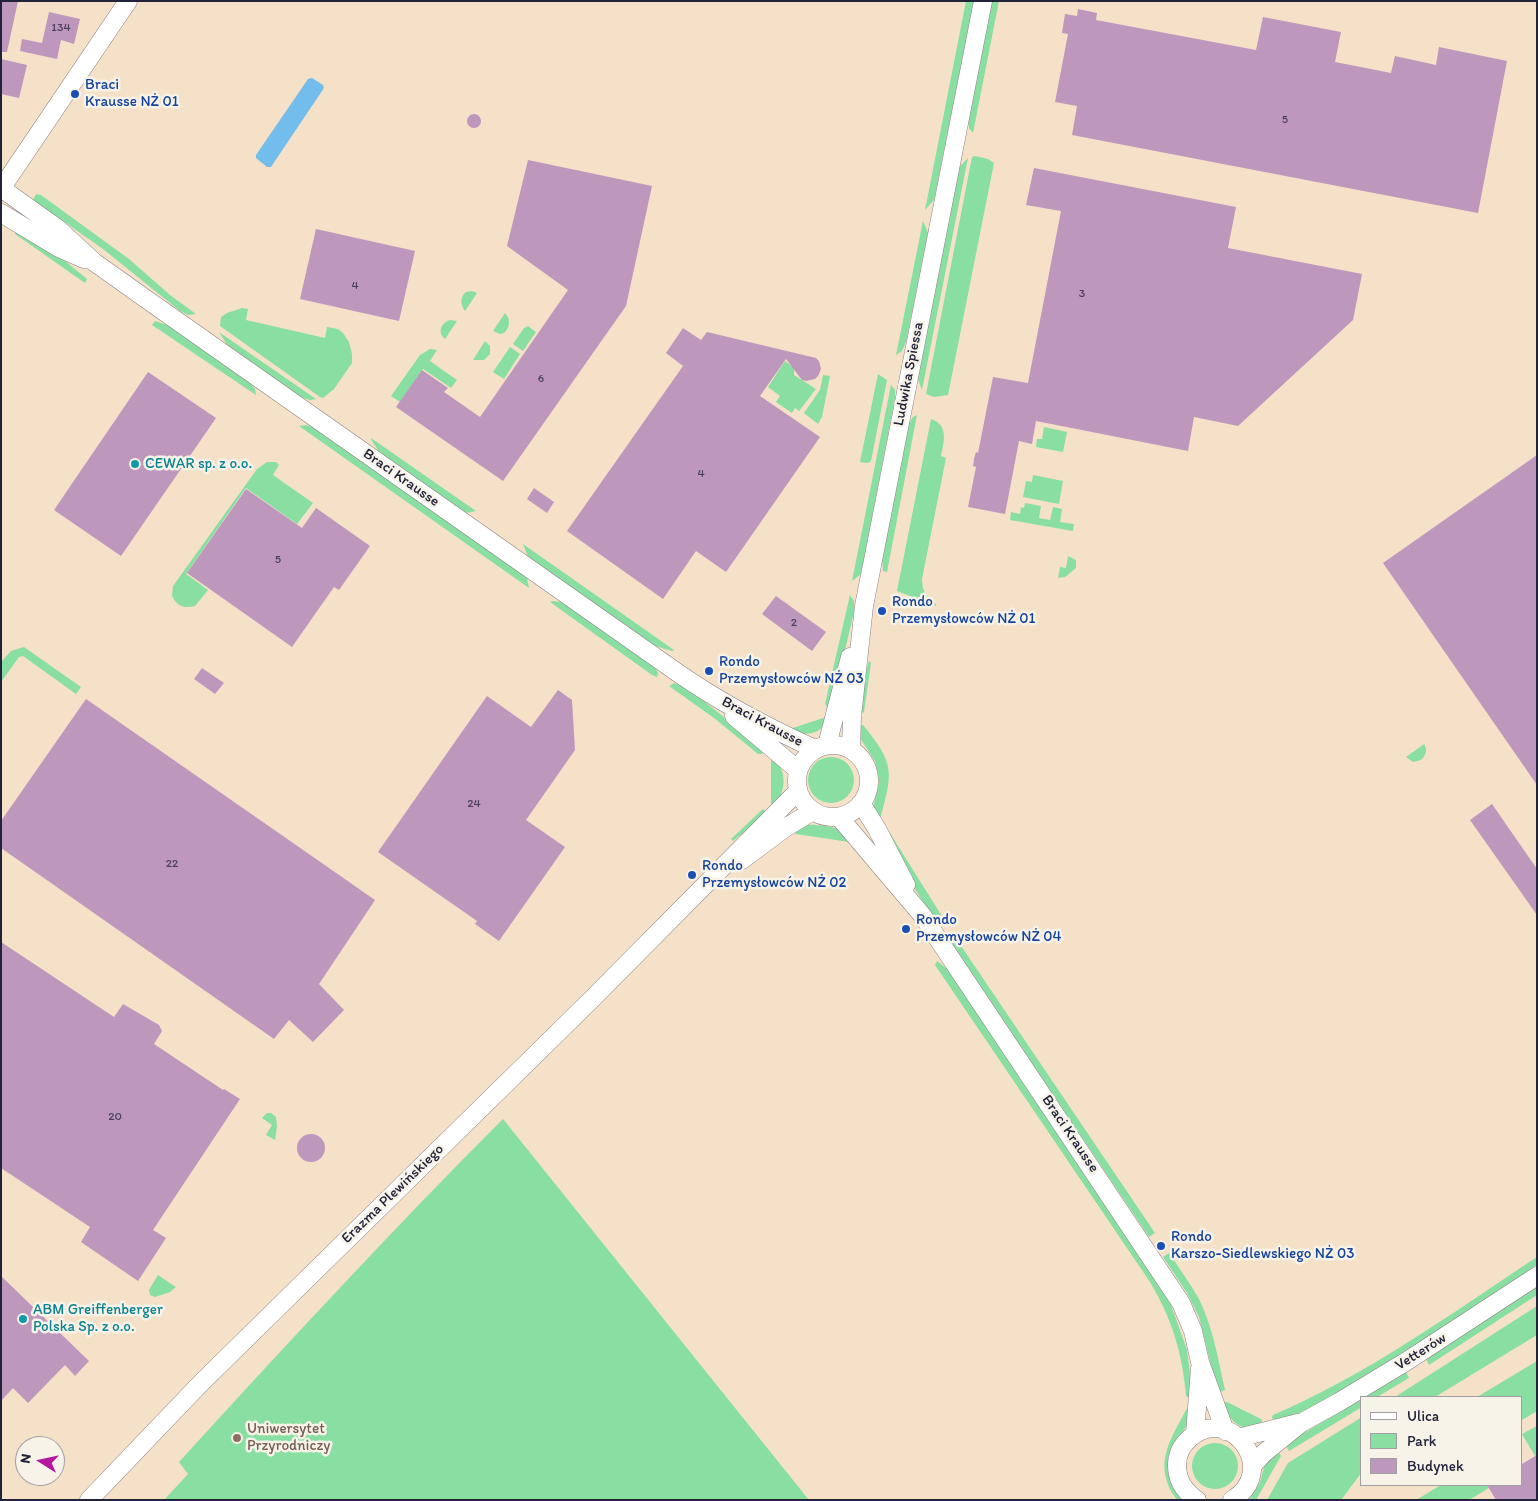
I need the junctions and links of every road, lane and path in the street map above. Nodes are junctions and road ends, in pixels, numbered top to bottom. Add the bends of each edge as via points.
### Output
1 (128, 1) edge
2 (983, 1) edge
3 (1, 188) edge
4 (1, 213) edge
5 (94, 262) junction
6 (864, 606) junction
7 (709, 694) junction
8 (821, 747) junction
9 (851, 749) junction
10 (798, 770) junction
11 (798, 790) junction
12 (862, 803) junction
13 (813, 811) junction
14 (839, 816) junction
15 (700, 891) junction
16 (922, 915) junction
17 (1537, 1276) edge
18 (1200, 1362) junction
19 (1301, 1423) junction
20 (1195, 1434) junction
21 (1232, 1434) junction
22 (1252, 1466) junction
23 (1234, 1499) edge
24 (89, 1500) edge
25 (1197, 1500) edge

1 - 3 street
2 - 6 street, Ludwika Spiessa
3 - 5 street, Braci Krausse via 57,228
4 - 5 street, Braci Krausse via 59,248
5 - 7 street, Braci Krausse
6 - 8 street
6 - 9 street, Ludwika Spiessa
7 - 8 street, Braci Krausse via 784,735
7 - 10 street, Braci Krausse
8 - 9 street via 844,746
8 - 10 street via 802,762
9 - 12 street via 868,770 868,787
10 - 11 street
11 - 13 street
11 - 15 street, Erazma Plewińskiego
12 - 14 street
12 - 16 street, Braci Krausse
13 - 14 street
13 - 15 street, Erazma Plewińskiego
14 - 16 street, Braci Krausse
15 - 24 street, Erazma Plewińskiego via 297,1287
16 - 18 street, Braci Krausse via 1181,1303 1193,1332
17 - 19 street, Vetterów via 1407,1361
18 - 20 street, Braci Krausse
18 - 21 street, Braci Krausse
19 - 21 street, Vetterów
19 - 22 street, Vetterów
20 - 21 street, Vetterów via 1207,1430
20 - 25 street via 1180,1451 1177,1465 1182,1486
21 - 22 street, Braci Krausse via 1247,1447
22 - 23 street via 1248,1485

